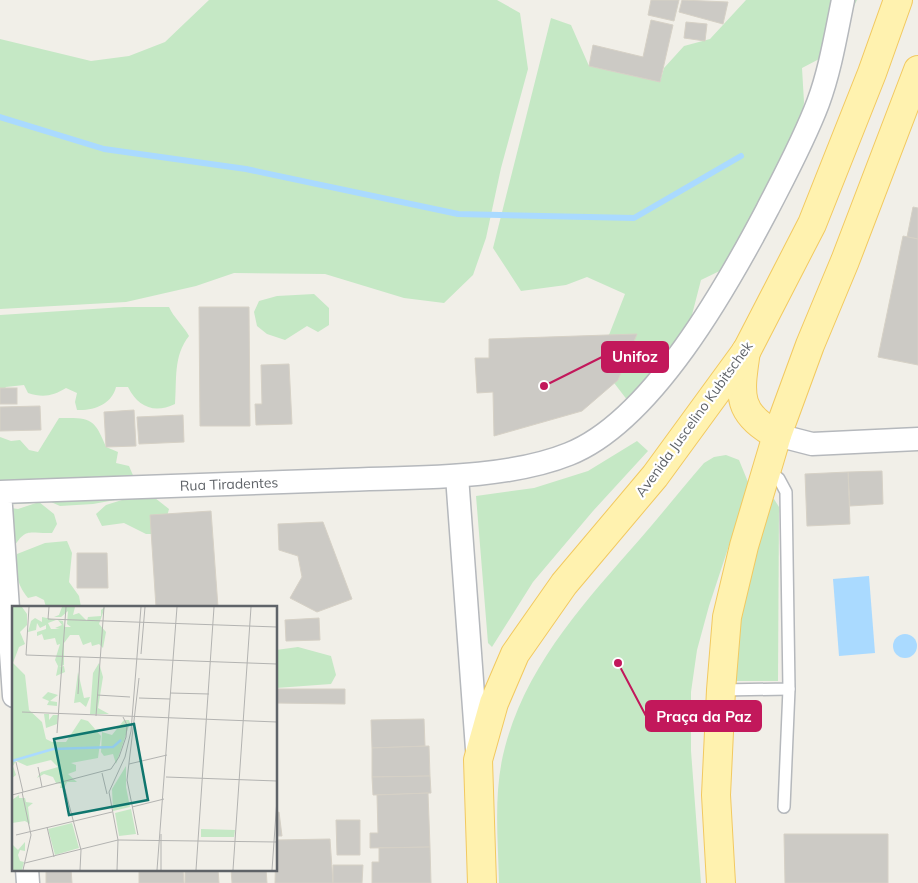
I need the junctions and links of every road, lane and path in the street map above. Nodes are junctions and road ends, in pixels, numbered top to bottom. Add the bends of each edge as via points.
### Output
1 (843, 0) edge
2 (898, 0) edge
3 (918, 70) edge
4 (747, 350) junction
5 (777, 435) junction
6 (918, 439) edge
7 (766, 469) junction
8 (457, 476) junction
9 (0, 492) edge
10 (12, 667) edge
11 (789, 689) junction
12 (721, 690) junction
13 (478, 760) junction
14 (784, 807) dead end
15 (27, 870) edge
16 (28, 883) edge
17 (482, 883) edge
18 (721, 883) edge

1 - 8 street, Rua Tiradentes via 819,101 781,184 689,342 653,389 602,436 572,453 541,464
2 - 4 main road, Avenida Juscelino Kubitschek via 812,224
3 - 5 main road
4 - 5 main road via 741,386 746,409 757,425
4 - 13 main road, Avenida Juscelino Kubitschek via 655,476 564,584 515,654 494,703
5 - 6 street via 812,444
5 - 7 main road
7 - 11 lane via 779,478 786,492
7 - 12 main road via 727,617
8 - 9 street, Rua Tiradentes
8 - 13 street, Avenida Juscelino Kubitschek
9 - 10 street
11 - 12 lane
11 - 14 lane
12 - 18 main road via 716,795
13 - 17 main road, Avenida Juscelino Kubitschek
15 - 16 street

